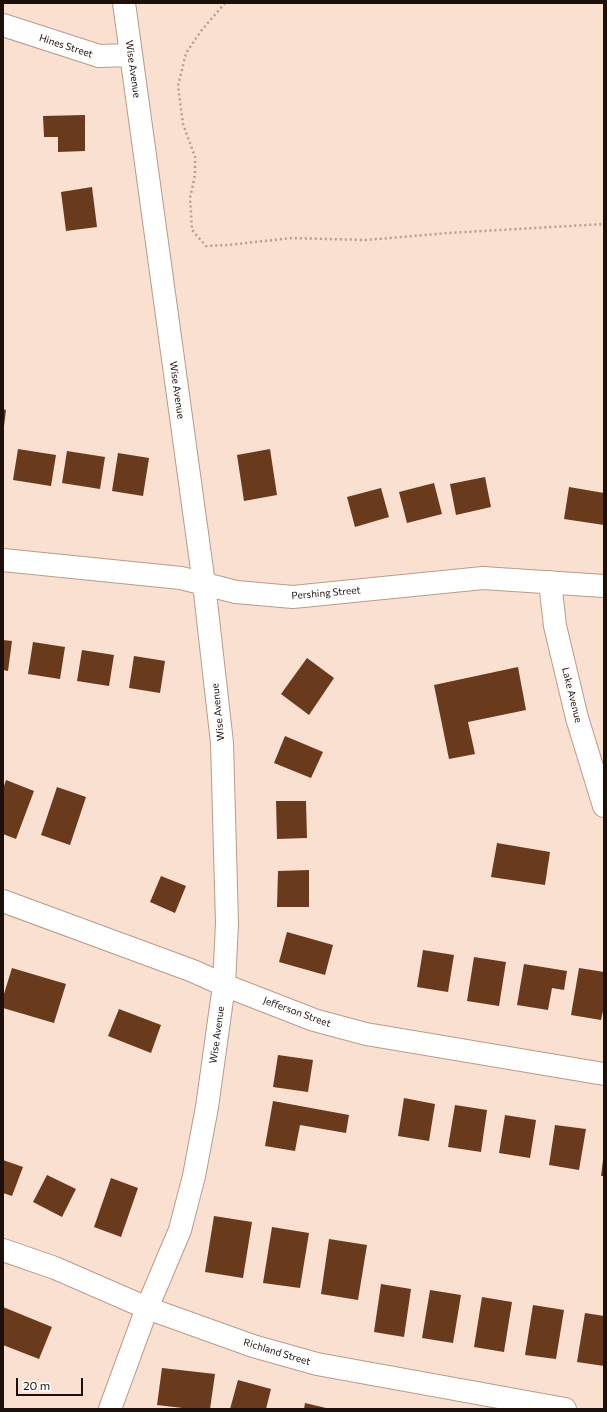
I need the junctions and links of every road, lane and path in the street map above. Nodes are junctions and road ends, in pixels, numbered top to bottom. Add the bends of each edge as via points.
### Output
1 (124, 3) edge
2 (225, 3) edge
3 (3, 25) edge
4 (131, 55) junction
5 (604, 224) edge
6 (3, 560) edge
7 (550, 582) junction
8 (204, 584) junction
9 (604, 586) edge
10 (604, 806) edge
11 (3, 901) edge
12 (224, 985) junction
13 (604, 1074) edge
14 (3, 1250) edge
15 (147, 1308) junction
16 (110, 1409) edge
17 (565, 1409) edge

1 - 4 street, Wise Avenue
2 - 5 path via 186,53 178,86 183,124 195,157 195,175 190,198 192,230 206,246 292,238 366,240
3 - 4 street, Hines Street via 99,56
4 - 8 street, Wise Avenue
6 - 8 street, Pershing Street via 181,578
7 - 8 street, Pershing Street via 483,578 293,597 236,592
7 - 9 street, Pershing Street
7 - 10 street, Lake Avenue via 555,626 577,718
8 - 12 street, Wise Avenue via 222,743 227,923
11 - 12 street, Jefferson Street via 193,971
12 - 13 street, Jefferson Street via 314,1020 366,1034
12 - 15 street, Wise Avenue via 207,1107 194,1176 180,1230
14 - 15 street, Richland Street via 55,1268
15 - 16 street, Wise Avenue
15 - 17 street, Richland Street via 253,1346 317,1364

